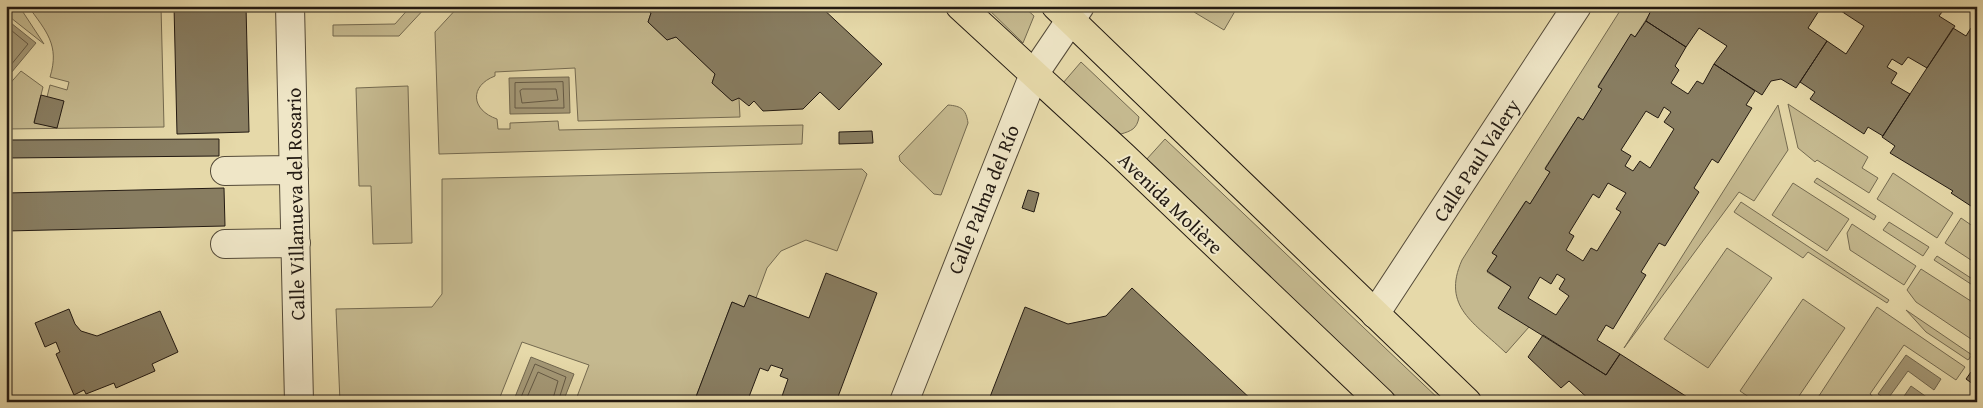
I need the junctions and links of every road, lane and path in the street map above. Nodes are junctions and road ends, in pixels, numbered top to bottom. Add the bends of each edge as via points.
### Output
1 (290, 6) edge
2 (960, 6) edge
3 (1577, 6) edge
4 (1069, 11) edge
5 (1034, 74) junction
6 (294, 170) junction
7 (225, 171) dead end
8 (296, 243) junction
9 (225, 244) dead end
10 (1375, 314) junction
11 (299, 402) edge
12 (904, 402) edge
13 (1381, 402) edge
14 (1467, 402) edge

1 - 6 street, Calle Villanueva del Rosario
2 - 5 main road, Avenida Molière
3 - 10 street, Calle Paul Valery
4 - 5 street, Calle Palma del Río
4 - 10 main road
5 - 12 street, Calle Palma del Río
5 - 13 main road, Avenida Molière
6 - 7 street
6 - 8 street, Calle Villanueva del Rosario
8 - 9 street
8 - 11 street, Calle Villanueva del Rosario
10 - 14 main road

